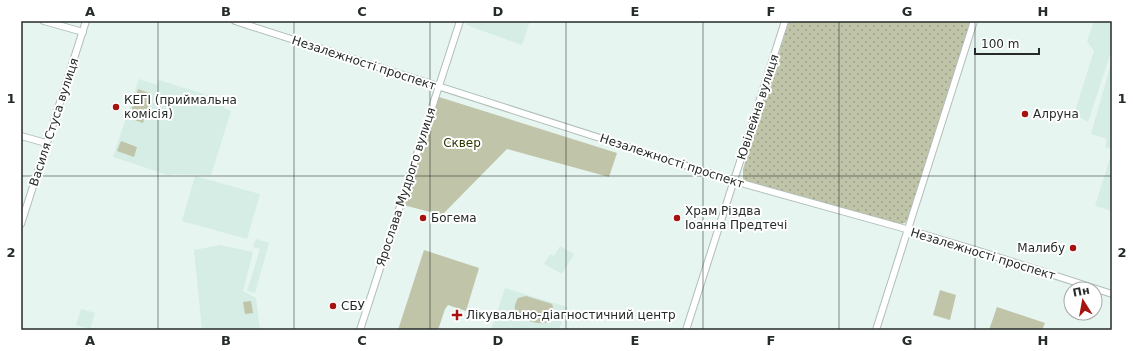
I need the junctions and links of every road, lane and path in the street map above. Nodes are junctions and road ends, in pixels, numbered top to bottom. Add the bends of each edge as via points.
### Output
1 (44, 21) edge
2 (86, 21) edge
3 (235, 21) edge
4 (460, 21) edge
5 (785, 21) edge
6 (974, 21) edge
7 (247, 23) edge
8 (83, 32) junction
9 (438, 87) junction
10 (21, 136) edge
11 (46, 143) junction
12 (734, 181) junction
13 (21, 224) edge
14 (908, 230) junction
15 (1112, 294) edge
16 (360, 330) edge
17 (686, 330) edge
18 (876, 330) edge

1 - 8 street
2 - 8 street, Василя Стуса вулиця
3 - 7 street, Незалежності проспект
4 - 9 street, Ярослава Мудрого вулиця
5 - 12 street, Ювілейна вулиця
6 - 14 street
7 - 9 street, Незалежності проспект
8 - 11 street, Василя Стуса вулиця
9 - 12 street, Незалежності проспект
9 - 16 street, Ярослава Мудрого вулиця
10 - 11 street
11 - 13 street, Василя Стуса вулиця
12 - 14 street, Незалежності проспект
12 - 17 street, Ювілейна вулиця
14 - 15 street, Незалежності проспект
14 - 18 street

